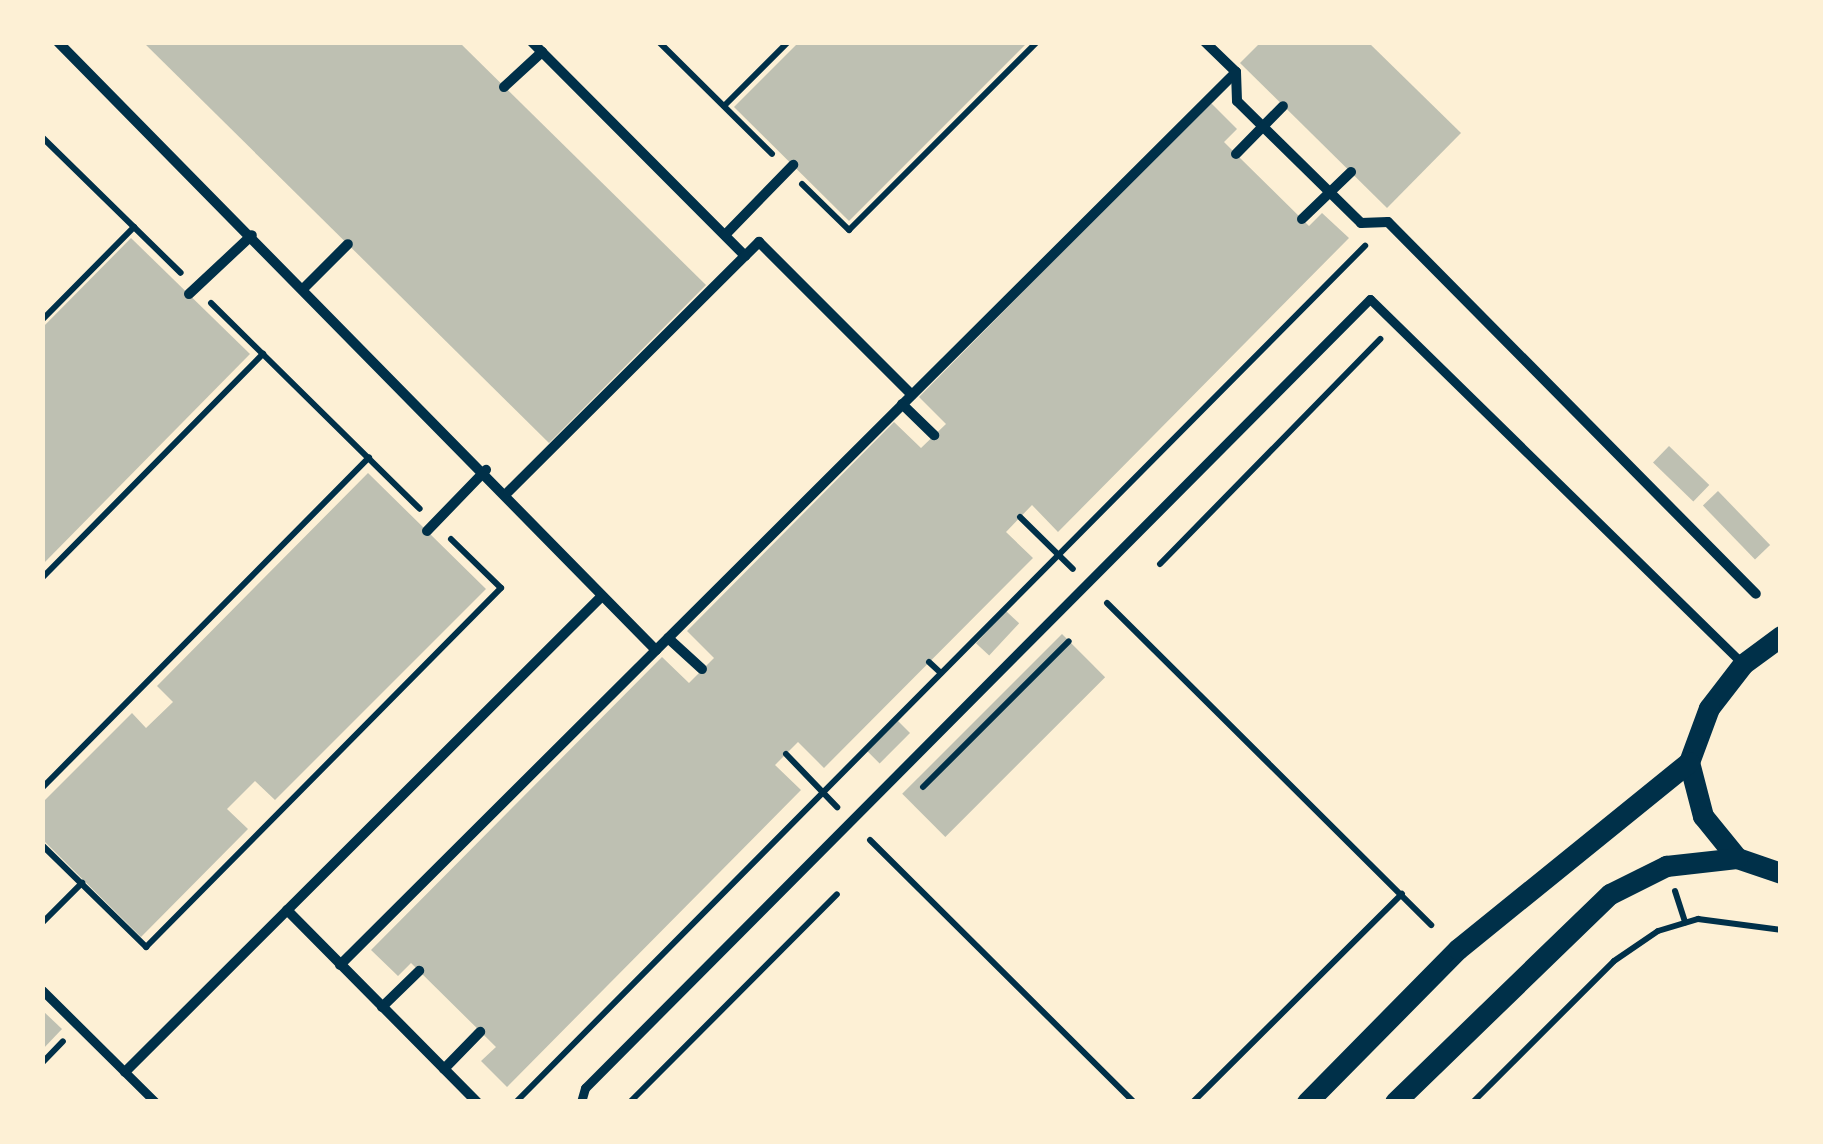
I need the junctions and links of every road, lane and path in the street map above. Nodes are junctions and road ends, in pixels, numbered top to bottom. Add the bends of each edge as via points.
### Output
1 (58, 42) edge
2 (532, 42) edge
3 (659, 42) edge
4 (788, 42) edge
5 (1037, 42) edge
6 (1205, 42) edge
7 (542, 52) junction
8 (1236, 72) junction
9 (504, 87) dead end
10 (724, 106) junction
11 (1283, 106) dead end
12 (1263, 126) junction
13 (42, 137) edge
14 (1236, 154) dead end
15 (790, 168) junction
16 (1351, 172) dead end
17 (1329, 192) junction
18 (1302, 219) dead end
19 (1388, 222) junction
20 (134, 227) junction
21 (252, 235) junction
22 (725, 235) junction
23 (348, 244) dead end
24 (745, 256) junction
25 (304, 287) junction
26 (192, 291) junction
27 (42, 320) edge
28 (1395, 323) junction
29 (263, 354) junction
30 (907, 399) junction
31 (934, 435) dead end
32 (369, 458) junction
33 (487, 470) junction
34 (508, 492) junction
35 (1020, 518) dead end
36 (431, 527) junction
37 (1058, 555) junction
38 (1160, 564) dead end
39 (1073, 569) dead end
40 (42, 578) edge
41 (1756, 594) dead end
42 (602, 596) junction
43 (1107, 603) dead end
44 (1781, 636) edge
45 (668, 638) junction
46 (1069, 641) dead end
47 (1029, 642) junction
48 (656, 650) junction
49 (1042, 654) dead end
50 (929, 662) dead end
51 (1743, 664) junction
52 (702, 669) dead end
53 (941, 674) junction
54 (786, 754) dead end
55 (1689, 762) junction
56 (42, 788) edge
57 (822, 793) junction
58 (909, 800) dead end
59 (837, 807) dead end
60 (870, 840) dead end
61 (42, 844) edge
62 (1737, 858) junction
63 (1781, 873) edge
64 (83, 882) junction
65 (838, 894) dead end
66 (1402, 894) junction
67 (286, 910) junction
68 (42, 923) edge
69 (1431, 925) dead end
70 (1781, 930) edge
71 (340, 965) junction
72 (419, 971) dead end
73 (42, 990) edge
74 (382, 1007) junction
75 (480, 1032) dead end
76 (66, 1038) dead end
77 (42, 1063) edge
78 (444, 1069) junction
79 (124, 1072) junction
80 (155, 1102) edge
81 (478, 1102) edge
82 (516, 1102) edge
83 (581, 1102) edge
84 (630, 1102) edge
85 (1134, 1102) edge
86 (1193, 1102) edge
87 (1307, 1102) edge
88 (1395, 1102) edge
89 (1474, 1102) edge

1 - 21 street
2 - 7 street
3 - 10 path
4 - 10 path
5 - 15 path via 849,230
6 - 8 street
7 - 9 street
7 - 22 street
8 - 12 street via 1238,101
8 - 30 street
10 - 15 path
11 - 12 street
12 - 14 street
12 - 17 street
13 - 20 path
15 - 22 street
16 - 17 street
17 - 18 street
17 - 19 street via 1361,223
19 - 37 path
19 - 41 street
20 - 26 path
20 - 27 path
21 - 25 street
21 - 26 street
22 - 24 street
23 - 25 street
24 - 30 street via 759,242
24 - 34 street
25 - 33 street
26 - 29 path
28 - 38 path
28 - 47 lane via 1370,299
28 - 51 lane
29 - 32 path
29 - 40 path
30 - 31 street
30 - 45 street
32 - 36 path
32 - 56 path
33 - 34 street
33 - 36 street
34 - 42 street via 503,498
35 - 37 path
36 - 64 path via 501,588 146,947
37 - 39 path
37 - 53 path
42 - 48 street
42 - 67 street
43 - 66 path
44 - 51 street
45 - 48 street
45 - 52 street
46 - 58 path
47 - 49 lane
47 - 83 lane via 585,1088
48 - 71 street
50 - 53 path
51 - 55 street via 1709,708
53 - 57 path
54 - 57 path
55 - 62 street via 1702,816
55 - 87 street via 1458,949
57 - 59 path
57 - 82 path
60 - 85 path
61 - 64 path
62 - 63 street
62 - 88 street via 1666,866 1610,894
64 - 68 path
65 - 84 path
66 - 69 path
66 - 86 path
67 - 71 street
67 - 79 street
70 - 89 path via 1698,919 1658,931 1614,961
71 - 74 street
72 - 74 street
73 - 79 lane
74 - 78 street
75 - 78 street
76 - 77 path
78 - 81 street
79 - 80 lane

